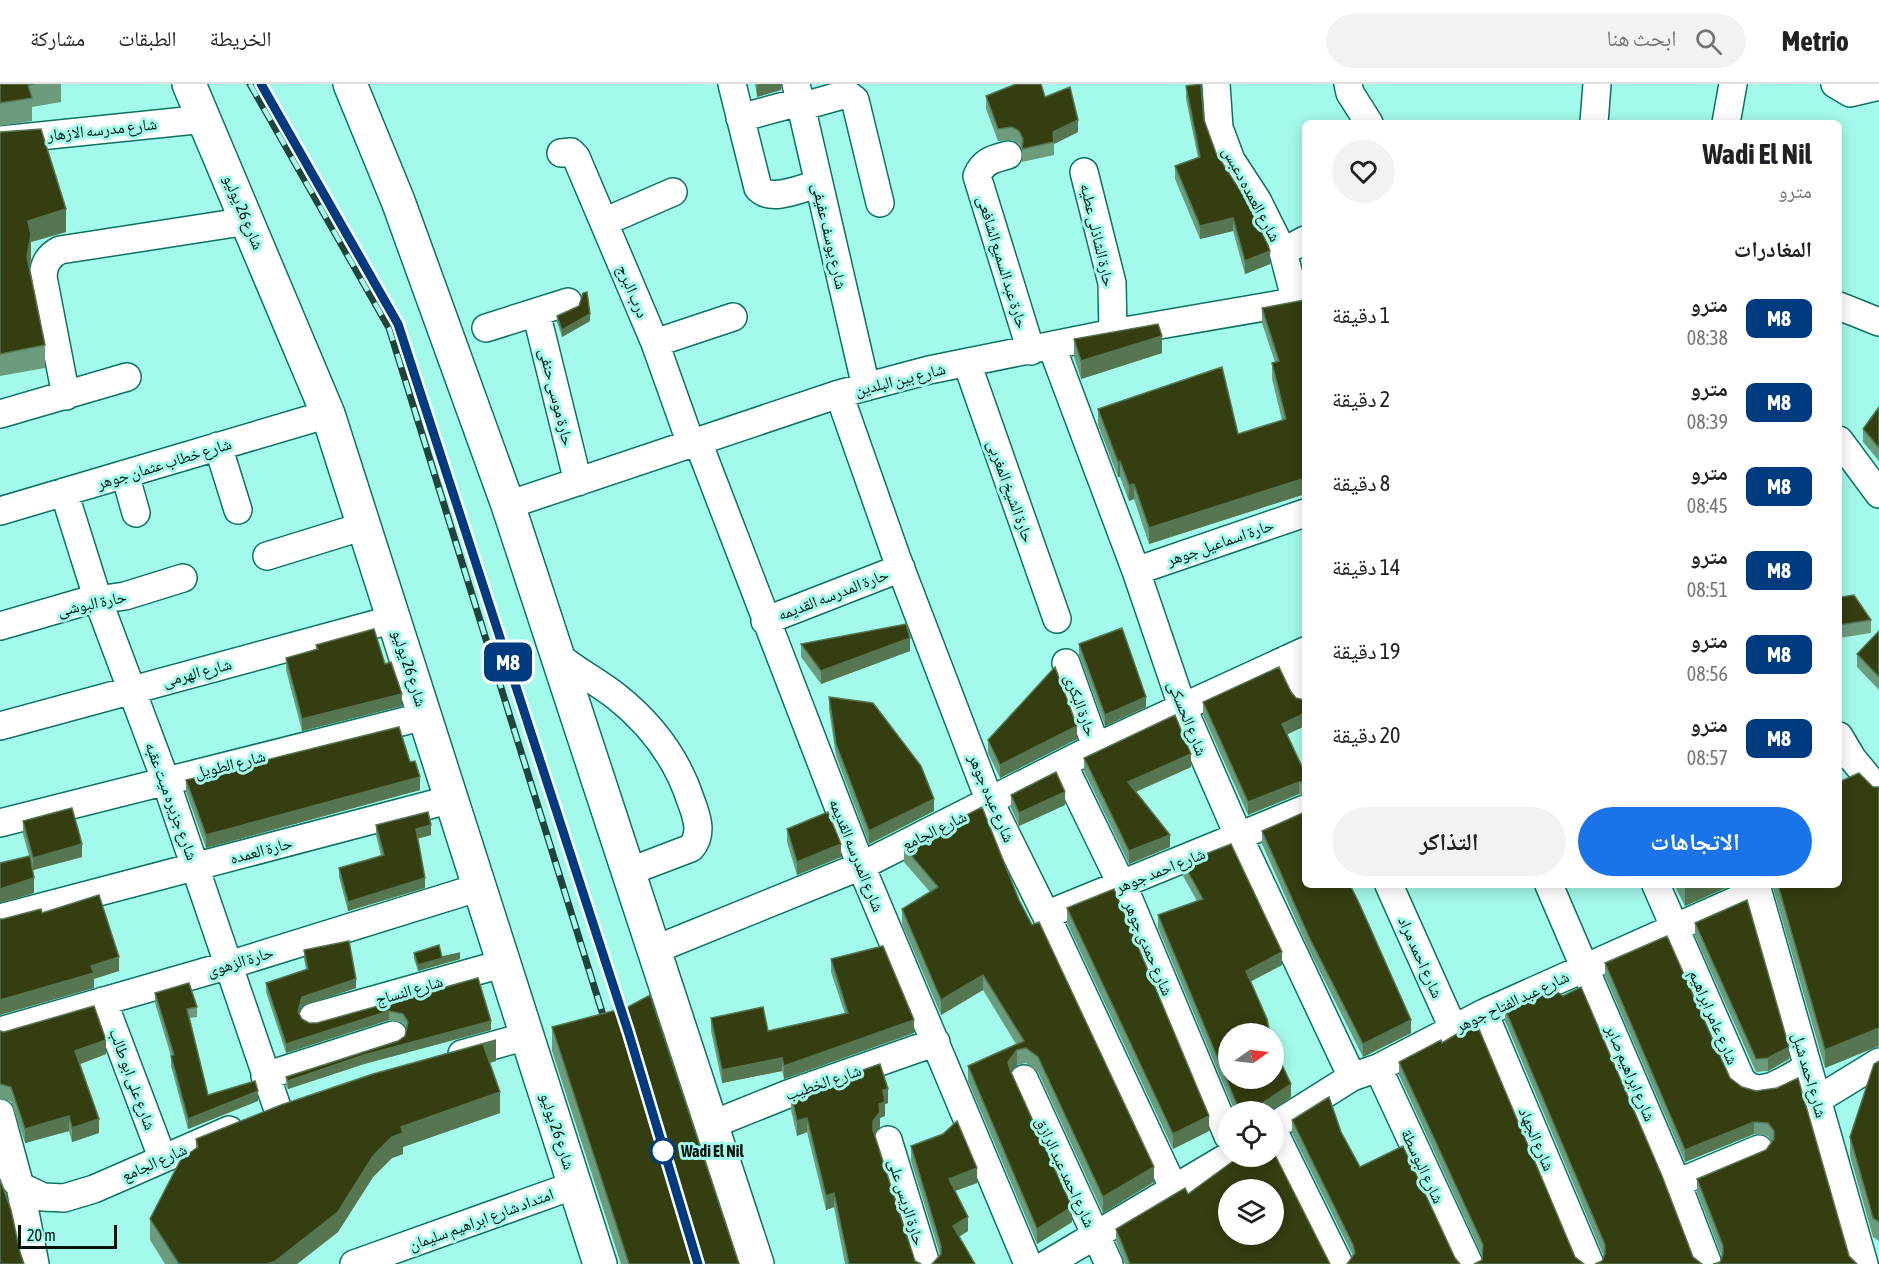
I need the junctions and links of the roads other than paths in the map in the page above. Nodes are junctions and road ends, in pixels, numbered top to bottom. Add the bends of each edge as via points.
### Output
1 (189, 84) edge
2 (350, 84) edge
3 (732, 84) edge
4 (1216, 84) edge
5 (1348, 84) edge
6 (1597, 84) edge
7 (1733, 84) edge
8 (1835, 84) edge
9 (1879, 86) edge
10 (798, 98) edge
11 (740, 118) junction
12 (205, 119) junction
13 (1367, 120) edge
14 (1594, 120) edge
15 (1727, 120) edge
16 (0, 140) edge
17 (561, 153) dead end
18 (1008, 155) dead end
19 (1084, 172) dead end
20 (818, 184) junction
21 (673, 192) dead end
22 (880, 203) dead end
23 (248, 220) junction
24 (604, 222) junction
25 (1294, 246) edge
26 (1301, 301) edge
27 (567, 302) dead end
28 (1842, 307) edge
29 (536, 312) junction
30 (733, 317) dead end
31 (1879, 322) edge
32 (486, 328) dead end
33 (1113, 333) junction
34 (655, 342) junction
35 (1041, 349) junction
36 (967, 363) junction
37 (127, 377) dead end
38 (866, 387) junction
39 (839, 394) junction
40 (66, 396) junction
41 (0, 414) edge
42 (328, 414) junction
43 (695, 443) junction
44 (1842, 444) edge
45 (218, 446) junction
46 (125, 474) junction
47 (578, 482) junction
48 (64, 492) junction
49 (1879, 494) edge
50 (508, 505) junction
51 (238, 510) dead end
52 (0, 511) edge
53 (136, 513) dead end
54 (1302, 514) edge
55 (364, 526) junction
56 (267, 556) dead end
57 (901, 568) junction
58 (1136, 571) junction
59 (183, 578) dead end
60 (98, 600) junction
61 (394, 619) junction
62 (1057, 619) dead end
63 (765, 621) junction
64 (0, 626) edge
65 (557, 655) junction
66 (1296, 655) edge
67 (1066, 663) dead end
68 (1302, 684) edge
69 (131, 690) junction
70 (1182, 706) junction
71 (425, 716) junction
72 (0, 726) edge
73 (1842, 741) edge
74 (1096, 747) junction
75 (1063, 764) junction
76 (165, 779) junction
77 (1879, 790) edge
78 (452, 799) junction
79 (990, 802) junction
80 (1302, 810) edge
81 (0, 823) edge
82 (1239, 837) junction
83 (861, 866) junction
84 (195, 867) junction
85 (628, 872) junction
86 (1122, 885) junction
87 (480, 887) junction
88 (1390, 888) edge
89 (1550, 888) edge
90 (1657, 888) edge
91 (1756, 888) edge
92 (1046, 915) junction
93 (0, 918) edge
94 (1676, 927) junction
95 (654, 950) junction
96 (505, 963) junction
97 (229, 965) junction
98 (1587, 967) junction
99 (103, 1001) junction
100 (1484, 1013) junction
101 (313, 1017) dead end
102 (1453, 1028) junction
103 (0, 1031) edge
104 (393, 1035) dead end
105 (527, 1036) junction
106 (936, 1042) junction
107 (440, 1061) edge
108 (1879, 1062) edge
109 (1808, 1067) junction
110 (1378, 1068) junction
111 (265, 1076) junction
112 (1352, 1077) junction
113 (1024, 1079) dead end
114 (1817, 1100) junction
115 (289, 1107) joint
116 (1218, 1112) edge
117 (0, 1113) edge
118 (1284, 1120) edge
119 (711, 1125) junction
120 (888, 1140) dead end
121 (1759, 1149) dead end
122 (1284, 1152) edge
123 (162, 1157) junction
124 (1218, 1163) edge
125 (0, 1164) edge
126 (1677, 1183) junction
127 (575, 1185) junction
128 (20, 1186) junction
129 (1174, 1189) junction
130 (1096, 1236) junction
131 (35, 1264) edge
132 (354, 1264) edge
133 (600, 1264) edge
134 (757, 1264) edge
135 (926, 1264) edge
136 (1028, 1264) edge
137 (1047, 1264) edge
138 (1109, 1264) edge
139 (1339, 1264) edge
140 (1469, 1264) edge
141 (1590, 1264) edge
142 (1708, 1264) edge
143 (1864, 1264) edge

1 - 12 main road, شارع 26 يوليو
2 - 50 main road via 398,201
3 - 11 street
4 - 25 street, شارع العمده دعبس via 1219,128 1231,160
5 - 13 street
6 - 14 street
7 - 15 street
8 - 9 street via 1850,93
10 - 11 street
10 - 20 street, شارع يوسف عفيفى
10 - 22 street via 843,95 855,100
11 - 20 street via 761,193 772,195
12 - 16 street, شارع مدرسه الازهار
12 - 23 main road, شارع 26 يوليو
17 - 24 street, درب البرج via 571,152 576,157
18 - 35 street, حارة عبد السميع الشافعى via 989,160 977,176
19 - 33 street, حارة الشاذلى عطيه via 1112,283
20 - 38 street, شارع يوسف عفيفى
21 - 24 street
23 - 40 street via 52,254 43,277
23 - 42 main road, شارع 26 يوليو
24 - 34 street, درب البرج
25 - 26 street, شارع العمده دعبس
26 - 33 street, شارع بين البلدين
27 - 29 street
28 - 31 street
29 - 32 street
29 - 47 street, حارة موسى حنفى
30 - 34 street
33 - 35 street, شارع بين البلدين
34 - 43 street, درب البرج
35 - 36 street, شارع بين البلدين
35 - 58 street, شارع الحسكى
36 - 38 street, شارع بين البلدين
36 - 62 street, حارة الشيخ المغربى
37 - 40 street
38 - 39 street, شارع بين البلدين
39 - 43 street, شارع بين البلدين
39 - 57 street, شارع عبده جوهر
40 - 41 street
42 - 45 street, شارع خطاب عثمان جوهر
42 - 55 main road, شارع 26 يوليو
43 - 47 street, شارع بين البلدين
43 - 63 street, شارع المدرسه القديمه
44 - 49 street
45 - 46 street, شارع خطاب عثمان جوهر
45 - 51 street
46 - 48 street, شارع خطاب عثمان جوهر
46 - 53 street
47 - 50 street, شارع بين البلدين
48 - 52 street, شارع خطاب عثمان جوهر
48 - 60 street, شارع جزيره ميت عقبه
50 - 65 main road
54 - 58 street, حارة اسماعيل جوهر
55 - 56 street
55 - 61 main road, شارع 26 يوليو
57 - 63 street, حارة المدرسه القديمه
57 - 79 street, شارع عبده جوهر
58 - 70 street, شارع الحسكى
59 - 60 street, حارة البوشى
60 - 64 street, حارة البوشى
60 - 69 street, شارع جزيره ميت عقبه
61 - 69 street, شارع الهرمى
61 - 71 main road, شارع 26 يوليو
63 - 83 street, شارع المدرسه القديمه
65 - 85 main road
65 - 85 street via 644,721 670,753 698,821 696,842 691,848
66 - 68 street
66 - 70 street, شارع الجامع
67 - 74 street, حارة البكرى
69 - 72 street, شارع الهرمى
69 - 76 street, شارع جزيره ميت عقبه
70 - 74 street, شارع الجامع
70 - 82 street, شارع الحسكى
71 - 76 street, شارع الطويل
71 - 78 main road, شارع 26 يوليو
73 - 77 street
74 - 75 street, شارع الجامع
75 - 79 street, شارع الجامع
75 - 86 street, شارع حمدى جوهر
76 - 81 street, شارع الطويل
76 - 84 street, شارع جزيره ميت عقبه
78 - 84 street, حارة العمده
78 - 87 main road, شارع 26 يوليو
79 - 83 street, شارع الجامع
79 - 92 street, شارع عبده جوهر
80 - 82 street, شارع احمد جوهر
82 - 86 street, شارع احمد جوهر
82 - 112 street, شارع الحسكى
83 - 95 street, شارع الجامع
83 - 106 street, شارع المدرسه القديمه
84 - 93 street, حارة العمده
84 - 97 street, شارع جزيره ميت عقبه
85 - 95 main road
86 - 92 street, شارع احمد جوهر
86 - 116 street, شارع حمدى جوهر
87 - 96 main road, شارع 26 يوليو
87 - 97 street, حارة الزهوى
88 - 102 street, شارع احمد مراد
89 - 98 street, شارع ابراهيم صابر
90 - 94 street, شارع عامر ابراهيم
91 - 94 street, شارع عبد الفتاح جوهر
91 - 109 street, شارع احمد شبل
92 - 129 street, شارع عبده جوهر
94 - 98 street, شارع عبد الفتاح جوهر
94 - 109 street, شارع عامر ابراهيم via 1748,1088 1760,1091
95 - 119 main road
96 - 101 street, شارع النساج
96 - 105 main road, شارع 26 يوليو
97 - 99 street, حارة الزهوى
97 - 111 street, شارع جزيره ميت عقبه
98 - 100 street, شارع عبد الفتاح جوهر
98 - 126 street, شارع ابراهيم صابر
99 - 103 street, حارة الزهوى
99 - 123 street, شارع على ابو طالب
100 - 102 street, شارع عبد الفتاح جوهر
100 - 141 street, شارع الجهاد
102 - 110 street, شارع عبد الفتاح جوهر
104 - 111 street
105 - 107 street
105 - 127 main road, شارع 26 يوليو
106 - 119 street, شارع الخطيب
106 - 136 street, شارع المدرسه القديمه
108 - 114 street
109 - 114 street, شارع احمد شبل
110 - 112 street, شارع عبد الفتاح جوهر
110 - 140 street, شارع البوسطة
111 - 115 street, شارع جزيره ميت عقبه
112 - 118 street, شارع عبد الفتاح جوهر
113 - 130 street, شارع احمد عبد الرازق
114 - 143 street, شارع احمد شبل
115 - 123 street, شارع الجامع
117 - 128 street
119 - 134 main road
120 - 135 street, حارة الريس على
121 - 126 street
122 - 139 street
123 - 128 street, شارع الجامع via 94,1189 64,1198 43,1197
124 - 129 street
125 - 128 street
126 - 142 street, شارع ابراهيم صابر
127 - 132 street, امتداد شارع ابراهيم سليمان
127 - 133 main road, شارع 26 يوليو
128 - 131 street
129 - 130 street
130 - 137 street
130 - 138 street, شارع احمد عبد الرازق

